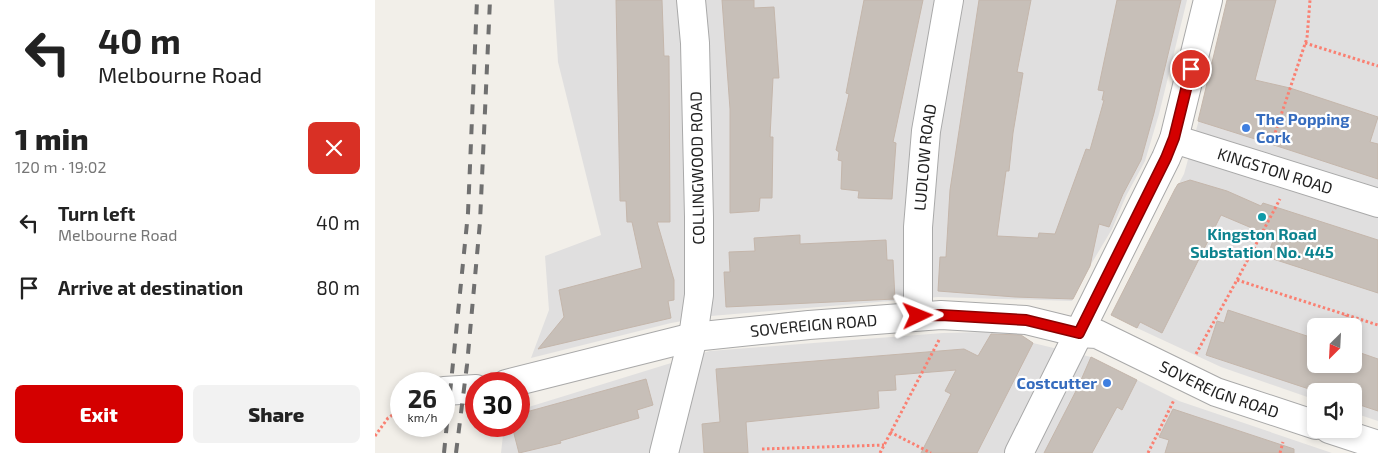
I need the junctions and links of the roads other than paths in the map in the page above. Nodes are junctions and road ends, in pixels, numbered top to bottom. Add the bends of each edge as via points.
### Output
1 (691, 0) edge
2 (949, 0) edge
3 (1208, 0) edge
4 (1174, 138) junction
5 (1378, 203) edge
6 (929, 316) junction
7 (1079, 333) junction
8 (693, 337) junction
9 (530, 378) edge
10 (1307, 422) edge
11 (1358, 438) edge
12 (1378, 444) edge
13 (664, 453) edge
14 (1019, 453) edge

1 - 8 street, COLLINGWOOD ROAD via 699,217 699,295
2 - 6 street, LUDLOW ROAD via 926,131 918,227
3 - 4 street
4 - 5 street, KINGSTON ROAD
4 - 7 street
6 - 7 street, SOVEREIGN ROAD via 1026,320
6 - 8 street, SOVEREIGN ROAD
7 - 10 street, SOVEREIGN ROAD via 1097,334 1216,392
7 - 14 street
8 - 9 street, SOVEREIGN ROAD
8 - 13 street, COLLINGWOOD ROAD
11 - 12 street

